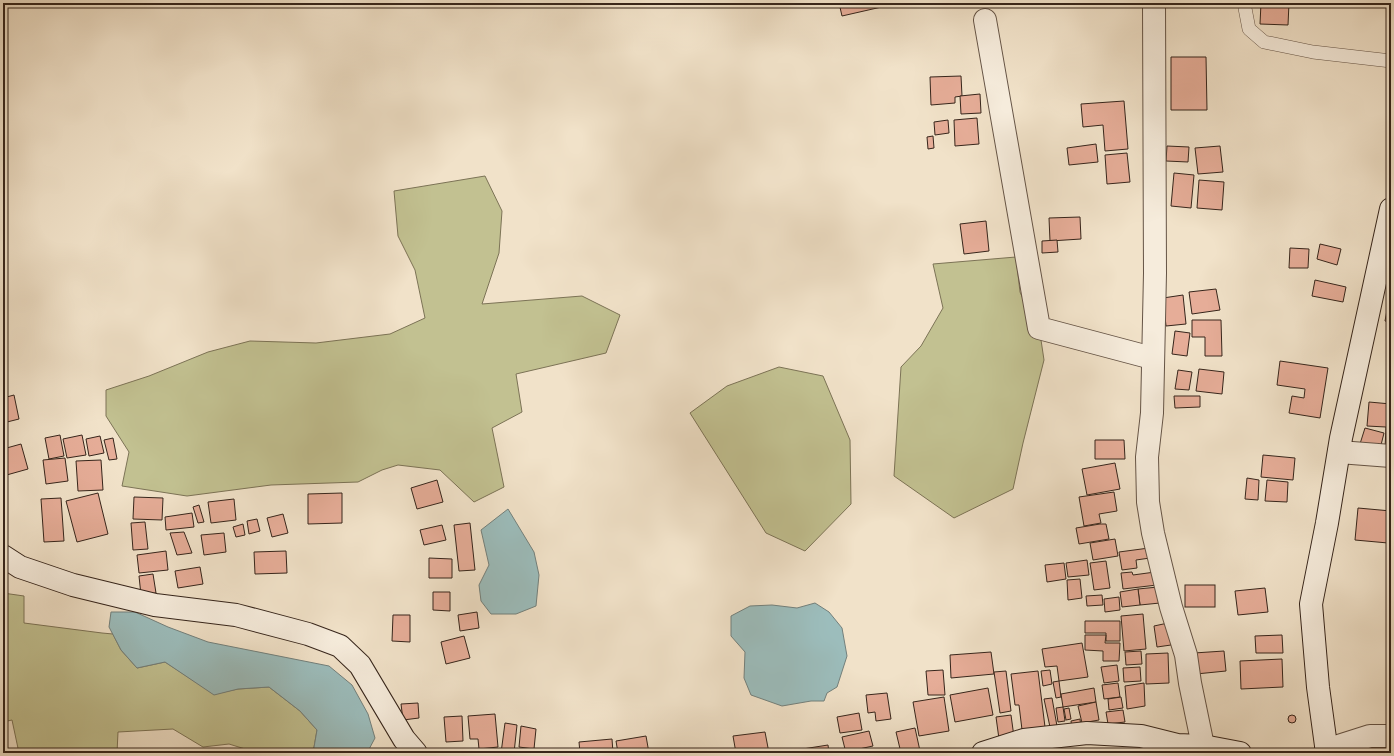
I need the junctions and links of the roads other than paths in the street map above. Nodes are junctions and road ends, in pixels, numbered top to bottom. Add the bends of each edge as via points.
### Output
1 (1154, 3) edge
2 (1244, 3) edge
3 (985, 20) dead end
4 (1391, 61) edge
5 (1391, 209) edge
6 (1385, 266) edge
7 (1152, 358) junction
8 (1339, 452) junction
9 (1391, 456) edge
10 (3, 556) edge
11 (1391, 736) edge
12 (1203, 746) junction
13 (1321, 752) edge
14 (416, 753) edge
15 (983, 753) edge
16 (1240, 753) edge

1 - 7 street via 1155,273
2 - 4 lane via 1249,30 1264,42 1313,52
3 - 7 street via 1039,328
5 - 6 street
6 - 8 street
7 - 12 street via 1152,413 1147,457 1148,502 1171,608 1186,655
8 - 9 street
8 - 13 street via 1312,604
10 - 14 street via 20,567 74,585 155,605 236,615 308,634 340,646 360,665 404,739
11 - 13 street via 1370,736
12 - 15 street via 1177,745 1140,736 1087,733 1024,740
12 - 16 street

